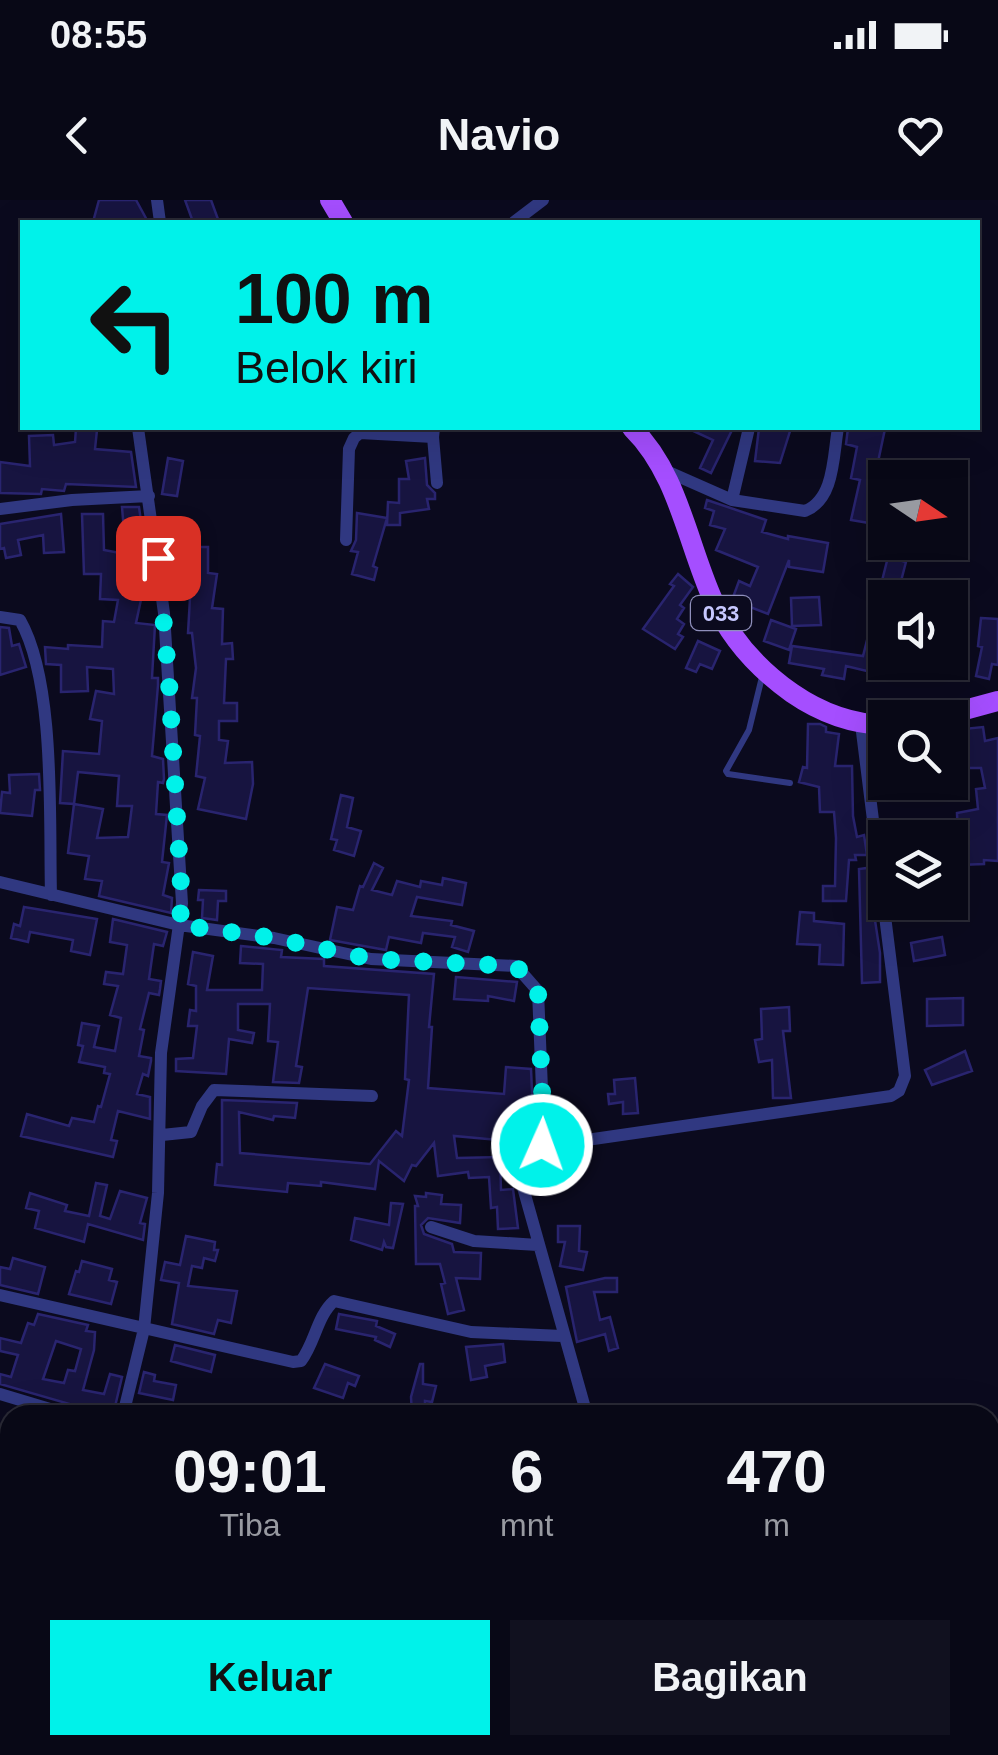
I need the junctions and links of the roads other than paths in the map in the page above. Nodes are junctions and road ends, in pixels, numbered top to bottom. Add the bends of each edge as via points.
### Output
1 (543, 200) edge
2 (517, 220) edge
3 (138, 430) edge
4 (634, 430) edge
5 (749, 430) edge
6 (838, 430) edge
7 (434, 432) edge
8 (662, 468) junction
9 (437, 483) dead end
10 (149, 496) junction
11 (732, 500) junction
12 (0, 509) edge
13 (346, 540) dead end
14 (0, 617) edge
15 (764, 671) junction
16 (998, 701) edge
17 (968, 709) edge
18 (861, 724) junction
19 (868, 724) edge
20 (790, 783) dead end
21 (0, 882) edge
22 (51, 895) junction
23 (179, 925) junction
24 (372, 1096) dead end
25 (162, 1134) junction
26 (516, 1159) dead end
27 (431, 1227) dead end
28 (538, 1245) junction
29 (0, 1296) edge
30 (144, 1330) junction
31 (562, 1336) junction
32 (0, 1394) edge
33 (37, 1405) edge
34 (125, 1405) edge
35 (583, 1405) edge

1 - 2 street
3 - 10 street
4 - 8 main road, 033
5 - 11 street
6 - 11 street via 828,487 814,508 794,512
7 - 9 street
7 - 13 street via 354,438
8 - 11 street
8 - 15 main road, 033 via 713,600
10 - 12 street
10 - 23 street via 169,682
14 - 22 street via 20,620 41,684
15 - 18 main road, 033 via 799,698
15 - 20 lane via 750,730 726,771
16 - 17 main road
18 - 19 main road, 033
18 - 23 street via 904,1076 891,1096 545,1146 539,1142 538,991 516,966 371,959
21 - 22 street
22 - 23 street
23 - 25 street via 161,1053
24 - 25 street via 214,1090 191,1132
25 - 30 street
26 - 28 street
27 - 28 street via 474,1242
28 - 31 street
29 - 30 street
30 - 31 street via 302,1361 334,1301 471,1332
30 - 34 street
31 - 35 street
32 - 33 street

